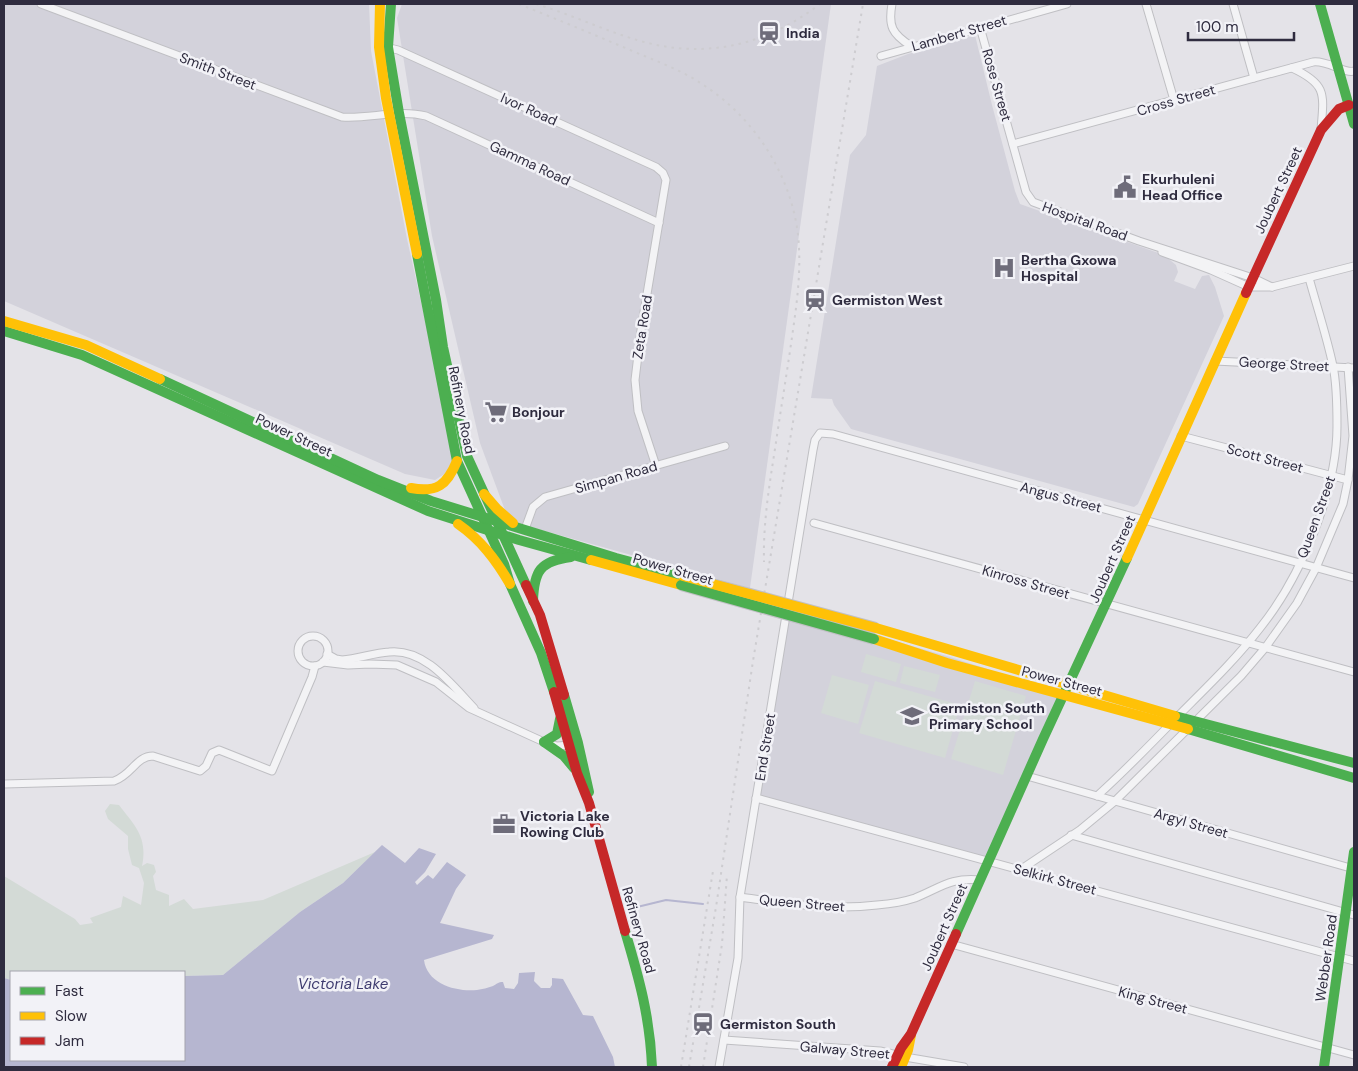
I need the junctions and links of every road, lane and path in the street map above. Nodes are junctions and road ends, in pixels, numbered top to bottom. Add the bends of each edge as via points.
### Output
1 (41, 4) edge
2 (380, 4) edge
3 (391, 4) edge
4 (892, 4) edge
5 (1067, 4) edge
6 (1146, 4) edge
7 (1233, 4) edge
8 (1320, 4) edge
9 (980, 27) junction
10 (911, 46) junction
11 (384, 47) junction
12 (881, 56) dead end
13 (1339, 67) junction
14 (1292, 68) junction
15 (1354, 71) edge
16 (1254, 78) junction
17 (1174, 100) junction
18 (1352, 105) edge
19 (394, 114) junction
20 (1354, 124) edge
21 (1321, 130) junction
22 (1013, 144) junction
23 (665, 186) joint
24 (659, 223) junction
25 (1354, 266) edge
26 (1309, 278) junction
27 (1251, 282) junction
28 (431, 300) junction
29 (4, 321) edge
30 (21, 330) junction
31 (4, 331) edge
32 (1215, 361) junction
33 (1333, 367) junction
34 (1351, 368) edge
35 (197, 400) junction
36 (825, 432) joint
37 (1181, 436) junction
38 (725, 446) dead end
39 (457, 461) junction
40 (656, 466) junction
41 (1332, 476) junction
42 (378, 480) junction
43 (1348, 480) junction
44 (484, 494) junction
45 (483, 517) junction
46 (449, 518) junction
47 (496, 520) junction
48 (1144, 520) junction
49 (814, 523) dead end
50 (521, 528) junction
51 (489, 530) junction
52 (502, 534) junction
53 (577, 556) junction
54 (1300, 563) junction
55 (1316, 568) junction
56 (1354, 578) edge
57 (682, 581) junction
58 (510, 584) junction
59 (533, 601) junction
60 (1106, 604) junction
61 (1247, 643) junction
62 (1266, 648) junction
63 (327, 654) junction
64 (323, 662) junction
65 (431, 665) junction
66 (315, 666) junction
67 (1354, 672) edge
68 (425, 677) junction
69 (1069, 685) junction
70 (1064, 695) junction
71 (478, 712) junction
72 (561, 714) junction
73 (1178, 716) junction
74 (1195, 722) junction
75 (1170, 725) junction
76 (1187, 729) junction
77 (544, 742) junction
78 (574, 744) junction
79 (1354, 764) edge
80 (577, 773) junction
81 (1027, 776) junction
82 (1354, 778) edge
83 (4, 784) edge
84 (1097, 796) junction
85 (756, 798) junction
86 (1115, 801) junction
87 (589, 803) junction
88 (1071, 836) junction
89 (1354, 852) edge
90 (989, 861) junction
91 (1353, 868) edge
92 (1020, 870) junction
93 (980, 880) junction
94 (740, 897) junction
95 (1350, 914) edge
96 (951, 944) junction
97 (1340, 957) junction
98 (1354, 961) edge
99 (724, 1040) junction
100 (1327, 1048) junction
101 (1354, 1055) edge
102 (901, 1056) junction
103 (652, 1067) edge
104 (719, 1067) edge
105 (892, 1067) edge
106 (901, 1067) edge
107 (964, 1067) edge
108 (1324, 1067) edge

1 - 19 street, Smith Street via 329,113 355,118
2 - 11 main road, Refinery Road
3 - 11 main road, Refinery Road
4 - 10 street via 890,19 894,31
5 - 9 street, Lambert Street
6 - 17 street
7 - 16 street
8 - 13 main road
9 - 10 street, Lambert Street
9 - 22 street, Rose Street
10 - 12 street, Lambert Street
11 - 19 main road, Refinery Road
11 - 23 street, Ivor Road via 656,167 665,177
13 - 14 street, Cross Street via 1318,61
13 - 15 street
13 - 18 main road
14 - 16 street, Cross Street
14 - 21 street via 1309,76 1322,93
16 - 17 street, Cross Street
17 - 22 street, Cross Street
18 - 20 main road
18 - 21 main road, Joubert Street via 1339,109
19 - 24 street, Gamma Road via 421,115 440,122
19 - 28 main road, Refinery Road
21 - 27 main road, Joubert Street
22 - 27 street, Hospital Road via 1026,192 1033,202
23 - 24 street, Zeta Road
24 - 40 street, Zeta Road via 634,380 638,411
25 - 26 street
26 - 27 street, Hospital Road via 1272,287
26 - 33 street, Queen Street
27 - 32 main road, Joubert Street
28 - 39 main road, Refinery Road
28 - 44 main road, Refinery Road via 467,456
29 - 30 main road, Power Street
30 - 31 main road, Power Street
30 - 35 main road, Power Street via 86,345
32 - 33 street, George Street
32 - 37 main road, Joubert Street
33 - 34 street, George Street
33 - 41 street, Queen Street via 1337,428
34 - 43 street, Queen Street via 1353,436
35 - 42 main road, Power Street
35 - 46 main road, Power Street via 367,484
36 - 48 street, Angus Street
36 - 85 street, End Street via 820,433 813,450
37 - 41 street, Scott Street
37 - 48 main road, Joubert Street
38 - 40 street, Simpan Road
39 - 42 main road via 449,478 433,490
39 - 45 main road, Refinery Road
40 - 50 street, Simpan Road via 545,497 533,507
41 - 43 street, Scott Street
41 - 54 street, Queen Street
42 - 45 main road, Power Street
43 - 55 street, Queen Street via 1343,504
44 - 47 main road, Refinery Road
44 - 50 main road via 502,514
45 - 47 main road, Power Street
45 - 51 main road, Refinery Road
46 - 51 main road, Power Street
46 - 58 main road via 487,548
47 - 50 main road, Power Street
47 - 52 main road, Refinery Road
48 - 54 street, Angus Street
48 - 60 main road, Joubert Street
49 - 60 street, Kinross Street
50 - 57 main road, Power Street
51 - 52 main road, Power Street
51 - 58 main road, Refinery Road
52 - 53 main road, Power Street
52 - 59 main road, Refinery Road
53 - 57 main road, Power Street
53 - 59 main road via 561,557 542,566 535,577
54 - 55 street, Angus Street
54 - 61 street, Queen Street via 1276,605
55 - 56 street, Angus Street
55 - 62 street, Queen Street
57 - 69 main road, Power Street, bridge via 876,628
57 - 70 main road, Power Street, bridge via 948,664
58 - 72 main road, Refinery Road via 541,653
59 - 78 main road, Refinery Road via 546,634
60 - 61 street, Kinross Street
60 - 69 main road, Joubert Street
61 - 62 street, Kinross Street
61 - 73 street, Queen Street
62 - 67 street, Kinross Street
62 - 74 street, Queen Street
63 - 64 street
63 - 65 street via 342,660 400,652
63 - 66 street via 326,645 320,638 310,636 303,640 298,647 299,656 305,664
64 - 66 street
64 - 68 street via 388,664
65 - 68 street
65 - 71 street
66 - 83 street via 272,771 220,750 212,753 200,771 148,756 126,776 114,781
68 - 71 street
69 - 70 main road, Joubert Street
69 - 73 main road, Power Street
70 - 75 main road, Power Street
70 - 81 main road, Joubert Street
71 - 77 street
72 - 77 main road via 557,734
72 - 78 main road, Refinery Road
73 - 74 main road, Power Street
73 - 75 street, Queen Street
74 - 76 street, Queen Street
74 - 79 main road, Power Street
75 - 76 main road, Power Street
75 - 84 street
76 - 82 main road, Power Street
76 - 86 street
77 - 78 street via 557,746
77 - 80 main road via 564,756
78 - 80 main road, Refinery Road
78 - 87 main road, Refinery Road via 585,771
80 - 87 main road, Refinery Road
81 - 84 street, Argyl Street
81 - 90 main road, Joubert Street
84 - 86 street, Argyl Street
85 - 90 street, Selkirk Street
85 - 94 street, End Street
86 - 88 street
86 - 91 street, Argyl Street
87 - 103 main road, Refinery Road via 644,997
88 - 92 street
88 - 95 street
89 - 91 main road, Webber Road
90 - 92 street, Selkirk Street
90 - 93 main road, Joubert Street
91 - 95 main road, Webber Road
92 - 97 street, Selkirk Street
93 - 94 street, Queen Street via 951,881 913,898 868,906 803,906
93 - 96 main road, Joubert Street
94 - 99 street, End Street via 738,958
95 - 97 main road, Webber Road
96 - 100 street, King Street
96 - 102 main road, Joubert Street via 911,1034 901,1048
97 - 98 street, Selkirk Street
97 - 100 main road, Webber Road
99 - 102 street, Galway Street via 880,1051
99 - 104 street, End Street
100 - 101 street, King Street
100 - 108 main road, Webber Road
102 - 105 main road, Joubert Street
102 - 106 main road, Joubert Street
102 - 107 street, Galway Street

